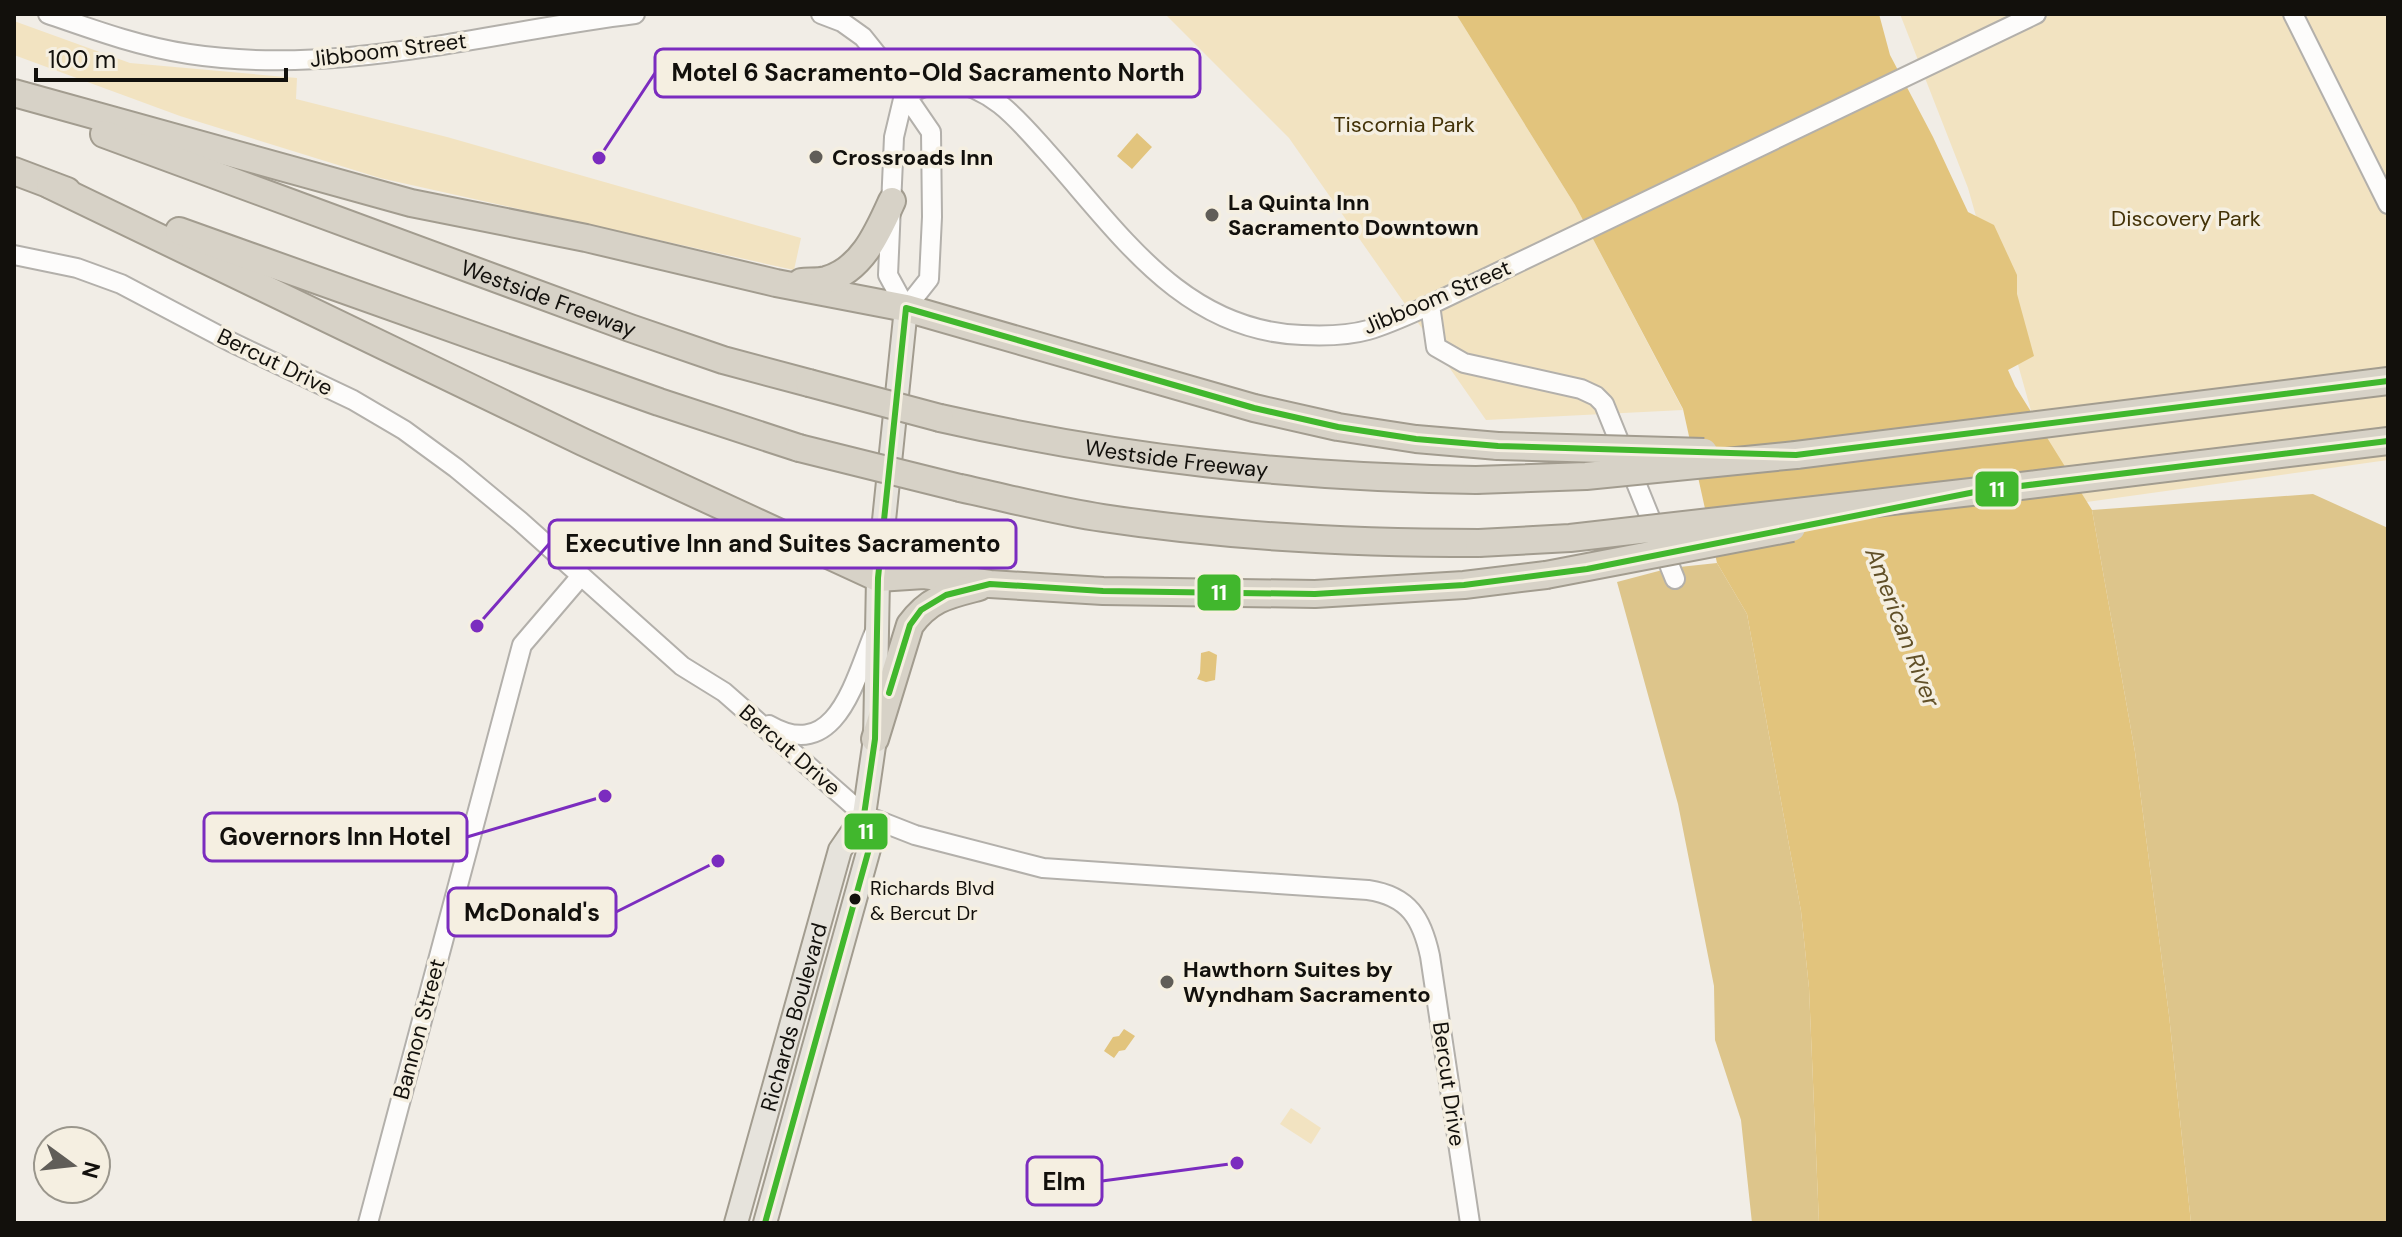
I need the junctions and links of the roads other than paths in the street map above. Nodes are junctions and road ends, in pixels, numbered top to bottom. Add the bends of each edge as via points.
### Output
1 (48, 14) edge
2 (635, 14) edge
3 (821, 14) edge
4 (2036, 14) edge
5 (2293, 14) edge
6 (14, 93) edge
7 (904, 95) junction
8 (14, 100) edge
9 (14, 171) edge
10 (50, 185) junction
11 (892, 201) junction
12 (2388, 204) edge
13 (14, 255) edge
14 (776, 283) junction
15 (1430, 305) junction
16 (906, 308) junction
17 (2388, 381) edge
18 (2388, 441) edge
19 (1796, 455) junction
20 (1980, 491) junction
21 (581, 576) junction
22 (878, 578) junction
23 (1675, 579) dead end
24 (990, 584) junction
25 (876, 628) junction
26 (747, 713) junction
27 (875, 739) junction
28 (864, 815) junction
29 (368, 1223) edge
30 (736, 1223) edge
31 (765, 1223) edge
32 (1470, 1223) edge

1 - 2 street, Jibboom Street via 187,54 310,61
3 - 7 street via 863,37
4 - 15 street, Jibboom Street
5 - 12 street
6 - 14 highway via 411,203
7 - 11 street via 894,137
7 - 15 street, Jibboom Street via 947,81 991,95 1149,266 1210,313 1235,323 1288,335 1339,335 1368,330
7 - 16 street, Richards Boulevard via 931,132 932,207 929,279
8 - 19 highway, Westside Freeway, bridge via 723,360 1038,439 1191,463 1389,479 1600,475
9 - 10 highway
10 - 20 highway, bridge via 799,448 1100,518 1306,539 1479,543 1570,538
10 - 22 highway
11 - 14 highway via 855,264 826,280
11 - 16 street via 888,275
13 - 21 street, Bercut Drive via 121,284 353,400 445,459
14 - 16 highway
15 - 23 street via 1433,332 1445,341 1449,355 1596,396 1611,418
16 - 19 highway, bridge via 1338,427 1498,446
16 - 22 main road, Richards Boulevard
17 - 19 highway, Westside Freeway
18 - 20 highway
20 - 24 highway, bridge via 1546,575 1464,585 1315,594
21 - 26 street, Bercut Drive via 682,666
21 - 29 street, Bannon Street via 522,645
22 - 24 highway via 924,575
22 - 25 main road, Richards Boulevard
24 - 27 highway via 932,602 910,625
25 - 26 street via 837,716 820,732 793,736
25 - 27 main road, Richards Boulevard
26 - 28 street, Bercut Drive
27 - 28 main road, Richards Boulevard
28 - 30 main road, Richards Boulevard via 840,850
28 - 31 main road, Richards Boulevard via 869,849
28 - 32 street, Bercut Drive via 915,835 1043,868 1368,890 1402,902 1425,931

